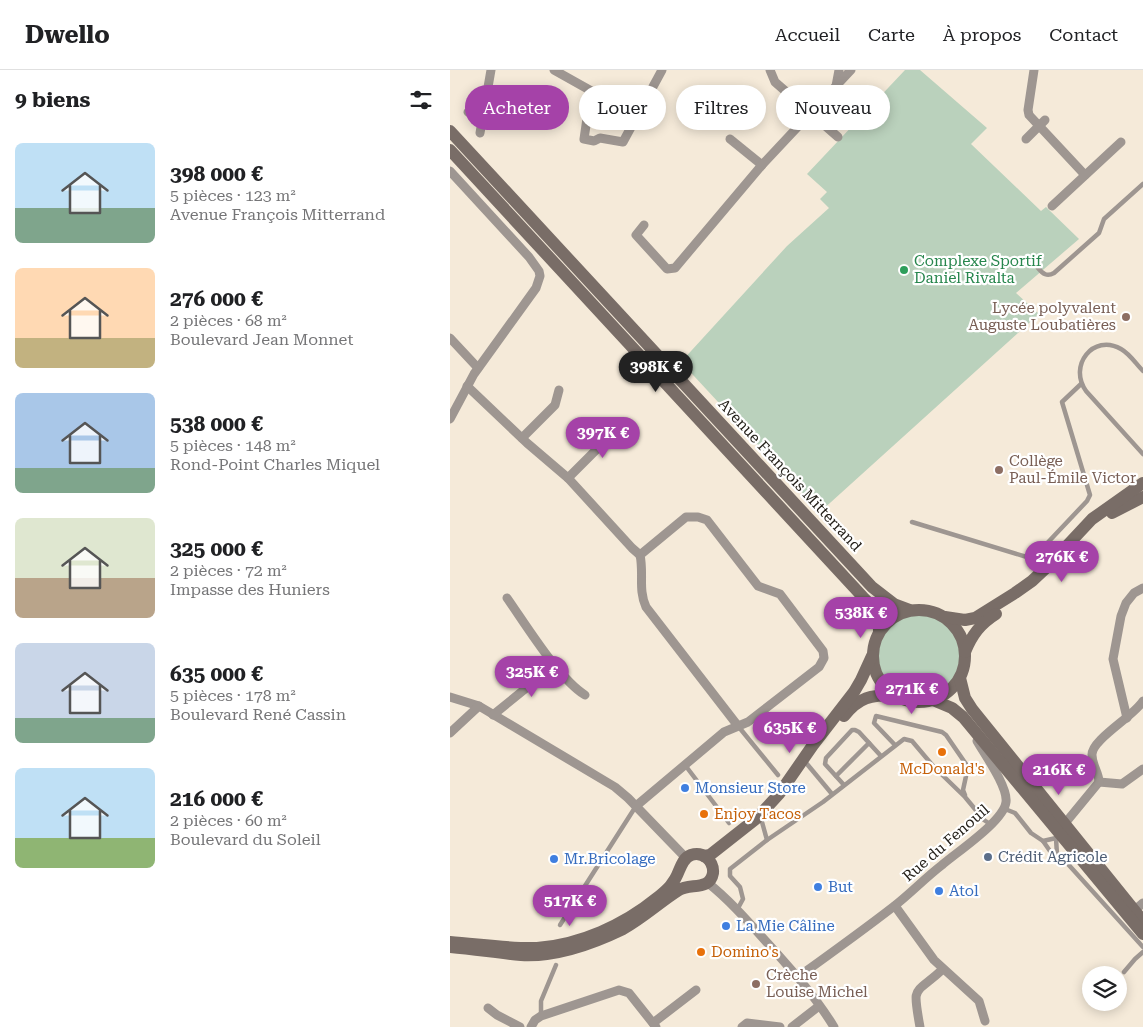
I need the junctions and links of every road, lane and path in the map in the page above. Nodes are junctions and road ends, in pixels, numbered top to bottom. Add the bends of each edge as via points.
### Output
1 (491, 70) edge
2 (554, 70) edge
3 (662, 70) edge
4 (770, 70) edge
5 (839, 70) edge
6 (851, 70) edge
7 (1034, 70) edge
8 (489, 85) edge
9 (580, 85) edge
10 (654, 85) edge
11 (778, 85) edge
12 (836, 85) edge
13 (837, 85) edge
14 (1042, 123) junction
15 (481, 130) edge
16 (585, 130) edge
17 (629, 130) edge
18 (794, 130) edge
19 (830, 130) edge
20 (450, 131) edge
21 (480, 133) dead end
22 (838, 137) dead end
23 (730, 139) dead end
24 (1026, 139) dead end
25 (1121, 142) dead end
26 (450, 150) edge
27 (762, 165) junction
28 (450, 171) edge
29 (1085, 176) junction
30 (1143, 184) edge
31 (1052, 206) dead end
32 (644, 225) dead end
33 (1038, 268) dead end
34 (450, 338) edge
35 (478, 368) junction
36 (1143, 371) edge
37 (1081, 384) junction
38 (467, 386) junction
39 (559, 390) dead end
40 (450, 419) edge
41 (634, 428) dead end
42 (522, 438) junction
43 (1143, 454) edge
44 (568, 478) junction
45 (1143, 483) edge
46 (1143, 497) edge
47 (912, 522) dead end
48 (640, 555) junction
49 (1143, 588) edge
50 (507, 598) dead end
51 (910, 610) junction
52 (945, 617) junction
53 (879, 631) junction
54 (965, 652) junction
55 (872, 656) junction
56 (553, 663) junction
57 (960, 678) junction
58 (585, 695) dead end
59 (894, 695) junction
60 (450, 697) edge
61 (933, 700) junction
62 (1143, 701) edge
63 (478, 706) junction
64 (493, 715) junction
65 (963, 717) junction
66 (1127, 718) junction
67 (738, 726) junction
68 (450, 733) edge
69 (869, 743) junction
70 (895, 745) junction
71 (881, 756) junction
72 (807, 764) junction
73 (685, 765) junction
74 (1143, 769) edge
75 (778, 775) dead end
76 (836, 776) junction
77 (1099, 782) junction
78 (844, 785) junction
79 (832, 794) junction
80 (965, 797) junction
81 (636, 806) junction
82 (1005, 809) junction
83 (762, 822) junction
84 (729, 823) dead end
85 (991, 825) junction
86 (1060, 832) junction
87 (767, 840) junction
88 (1044, 841) junction
89 (1057, 855) junction
90 (704, 856) junction
91 (683, 864) junction
92 (713, 867) junction
93 (708, 883) junction
94 (694, 887) junction
95 (895, 906) junction
96 (737, 910) junction
97 (1135, 910) edge
98 (1143, 921) edge
99 (560, 925) dead end
100 (1143, 934) edge
101 (450, 942) edge
102 (450, 947) edge
103 (1143, 947) edge
104 (1143, 952) edge
105 (556, 965) dead end
106 (1127, 968) edge
107 (944, 969) junction
108 (798, 977) junction
109 (696, 990) dead end
110 (819, 1006) junction
111 (488, 1008) dead end
112 (541, 1016) junction
113 (985, 1021) dead end
114 (655, 1025) edge
115 (520, 1027) edge
116 (531, 1027) edge
117 (742, 1027) edge
118 (780, 1027) edge
119 (792, 1027) edge
120 (834, 1027) edge
121 (920, 1027) edge

1 - 8 street
2 - 9 street
3 - 10 street
4 - 11 street
5 - 12 street
6 - 13 street
7 - 14 street via 1028,110 1029,115
14 - 24 street
14 - 29 street
15 - 21 street
16 - 17 street via 584,140 600,138 622,142
18 - 27 street
19 - 22 street
20 - 51 main road, Avenue François Mitterrand via 872,587 894,604
23 - 27 street
25 - 29 street
26 - 53 main road, Avenue François Mitterrand via 877,612
27 - 32 street via 675,268 667,269 636,235
28 - 35 street via 539,271 532,295
29 - 31 street
30 - 33 lane via 1104,220 1100,233 1054,273 1045,275
34 - 35 street
35 - 38 street
36 - 37 lane via 1122,349 1101,346 1084,357 1079,371
37 - 43 lane
37 - 47 lane via 1062,402 1090,495 1035,556 1030,558
38 - 40 street
38 - 42 street
39 - 42 street via 555,405
41 - 44 street via 611,435
42 - 44 street
44 - 48 street
45 - 52 main road via 1092,519 1048,566 1015,593 975,618
46 - 54 main road via 1126,504 1096,525 1037,587 979,626
48 - 67 street via 640,590 646,607
48 - 67 street via 686,517 707,520 758,586 780,594 823,651 824,658 819,667 748,722
49 - 66 street via 1126,602 1112,659
50 - 56 street
51 - 52 main road via 928,610
51 - 53 main road via 893,617
52 - 54 main road via 959,632
53 - 55 main road
54 - 57 main road
55 - 59 main road via 878,679
55 - 90 main road via 854,692 769,806 716,851
56 - 58 street via 576,690
56 - 64 street
57 - 61 main road
57 - 86 main road via 965,698 972,709
59 - 61 main road via 913,701
59 - 72 main road via 861,699 849,709
60 - 63 street
61 - 65 main road
62 - 66 street
63 - 64 street
63 - 68 street
64 - 81 street via 615,787
65 - 82 street, Rue du Fenouil via 1005,790
65 - 86 main road
66 - 77 street via 1092,750
67 - 73 street via 724,732
67 - 75 lane
69 - 71 lane
69 - 76 lane
69 - 76 lane via 859,732 852,730 826,758 825,764
70 - 71 lane
70 - 80 lane via 904,739 912,742
70 - 80 lane via 874,723 876,716 946,734 968,768
71 - 78 lane
72 - 79 lane
72 - 83 main road via 784,798
73 - 81 street
73 - 84 lane
74 - 77 street via 1122,784
76 - 78 lane
77 - 86 street
78 - 79 lane
79 - 87 lane
80 - 85 lane
81 - 91 street
81 - 99 lane
82 - 85 street, Rue du Fenouil
82 - 88 lane via 1015,813 1031,833
83 - 87 lane
83 - 92 main road via 721,856
85 - 95 street, Rue du Fenouil
86 - 88 lane
86 - 89 lane
86 - 97 main road
87 - 96 lane via 730,869 730,876 740,887 743,898
88 - 89 lane
89 - 103 lane via 1067,862
90 - 91 main road via 692,855
90 - 92 main road
91 - 94 main road via 682,878
91 - 101 main road via 675,881 648,905 621,923 585,938 537,948
92 - 93 main road via 713,876
93 - 94 main road
93 - 96 street
94 - 102 main road via 683,888 624,928 572,948 522,955
95 - 107 street
95 - 108 street, Rue du Fenouil
96 - 108 street
97 - 98 main road
97 - 100 main road
104 - 106 lane
105 - 112 lane via 541,1001
107 - 113 street via 979,1001
107 - 121 street via 919,988 915,996
108 - 110 street
109 - 114 street
110 - 119 street
110 - 120 street
111 - 115 street
112 - 114 street via 619,990 629,993
112 - 116 street
117 - 118 street via 748,1023

